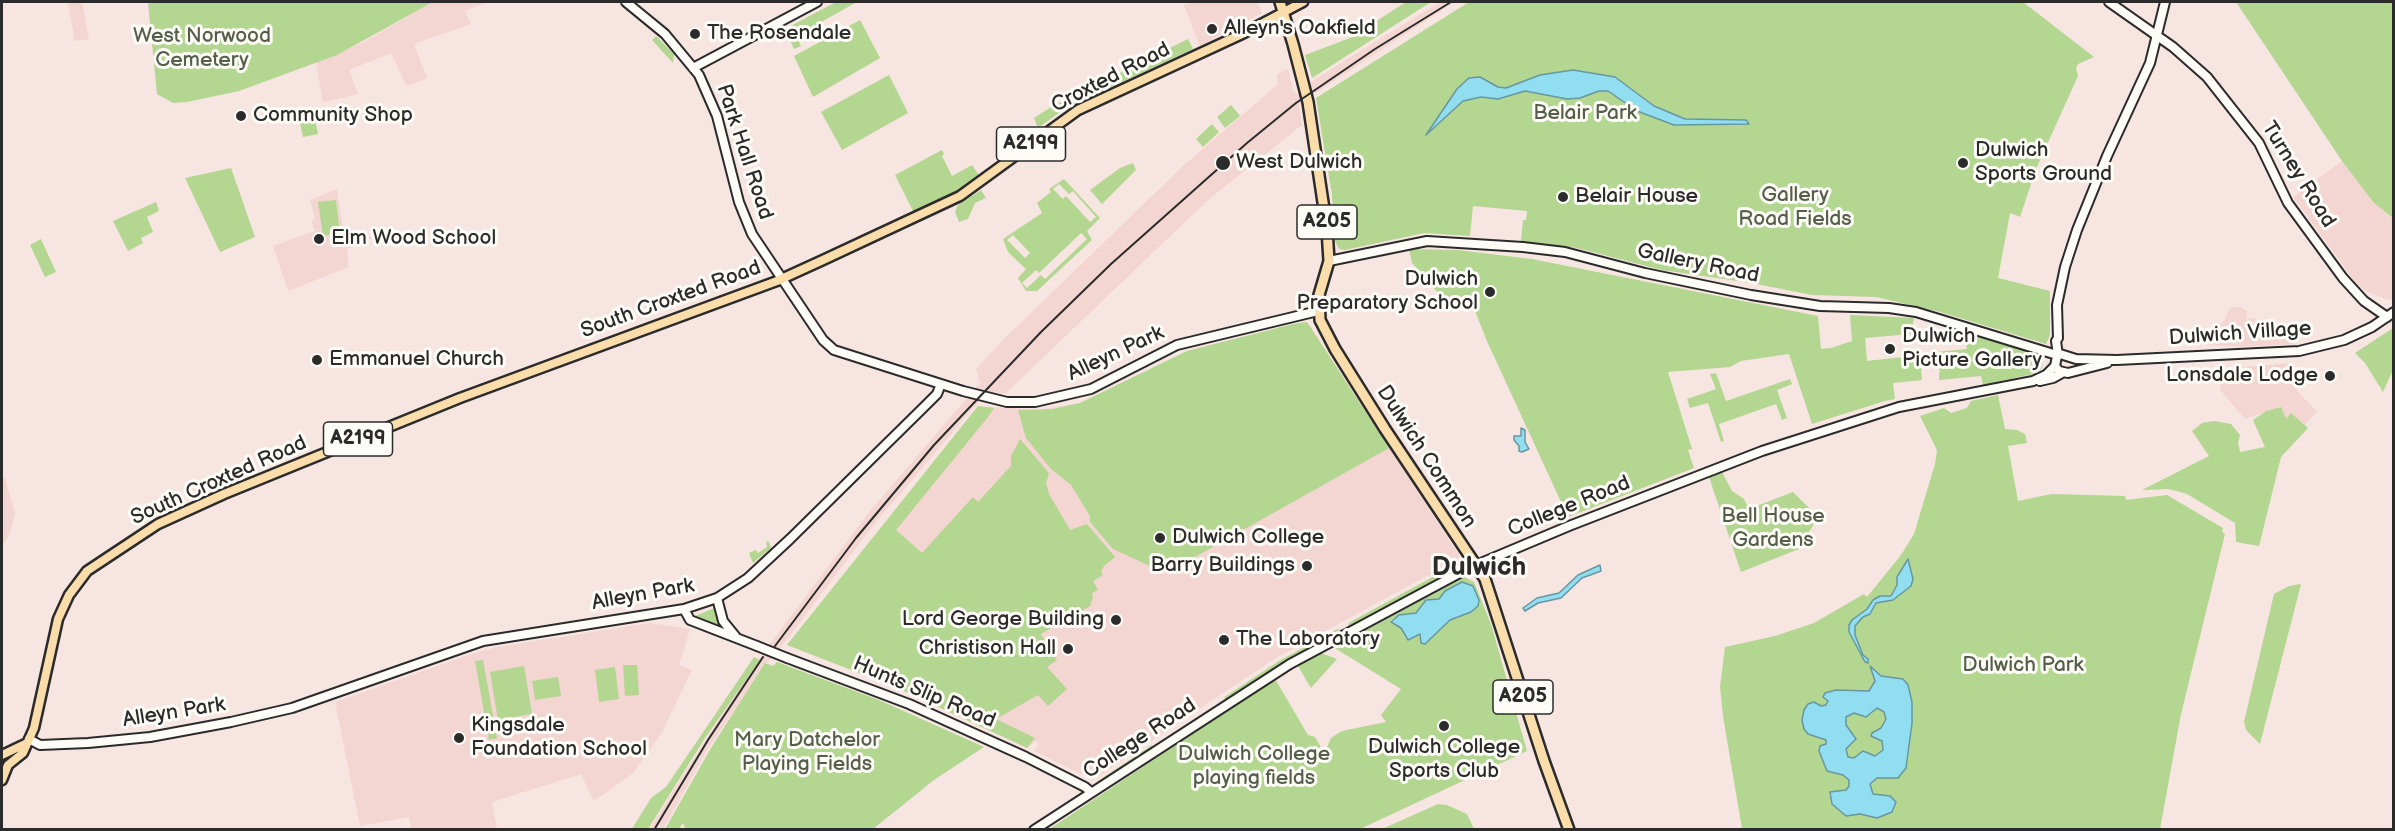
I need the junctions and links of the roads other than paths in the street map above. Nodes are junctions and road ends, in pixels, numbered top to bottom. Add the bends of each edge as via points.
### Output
1 (626, 2) edge
2 (817, 2) edge
3 (1280, 2) edge
4 (1303, 2) edge
5 (2109, 2) edge
6 (2165, 2) edge
7 (1283, 12) junction
8 (2159, 33) junction
9 (693, 68) junction
10 (1329, 261) junction
11 (781, 279) junction
12 (1318, 311) junction
13 (2390, 315) edge
14 (2060, 355) junction
15 (2076, 359) junction
16 (2117, 360) junction
17 (2055, 366) junction
18 (2076, 370) junction
19 (2062, 373) junction
20 (2032, 381) junction
21 (940, 384) junction
22 (1476, 565) junction
23 (717, 598) junction
24 (684, 609) junction
25 (737, 639) junction
26 (27, 742) junction
27 (2, 755) edge
28 (2, 762) edge
29 (3, 777) edge
30 (1091, 792) junction
31 (1034, 830) edge
32 (1569, 830) edge

1 - 9 street, Park Hall Road via 664,34
2 - 9 street
3 - 7 highway, A205
4 - 7 main road, Croxted Road / A2199
5 - 8 street, Turney Road
6 - 8 street
7 - 10 highway, A205 via 1308,102
7 - 11 main road, Croxted Road / A2199 via 1078,110 950,201
8 - 13 street, Turney Road via 2169,49 2177,51 2207,77 2256,137 2294,211 2343,278 2371,308
8 - 14 street via 2147,71 2107,156 2065,267 2058,305 2056,341
9 - 11 street, Park Hall Road via 717,116 744,217
10 - 12 highway, A205
10 - 14 street, Gallery Road via 1426,241 1534,248 1820,306 1916,312
11 - 21 street, Park Hall Road via 829,347
11 - 26 main road, South Croxted Road / A2199 via 460,398 224,494 152,528 87,571 69,595 58,619 38,715
12 - 21 street, Alleyn Park via 1177,345 1091,389 1060,398 1011,402
12 - 22 highway, Dulwich Common / A205 via 1345,364
13 - 16 street, Dulwich Village via 2344,340 2299,351
14 - 15 street, Gallery Road
14 - 17 street
15 - 16 street, Dulwich Village
15 - 18 street
16 - 18 street, Dulwich Village
17 - 19 street
17 - 20 street, College Road
18 - 19 street, Dulwich Village
19 - 20 street, College Road
20 - 22 street, College Road via 1905,405 1821,431 1691,477
21 - 23 street, Alleyn Park via 937,394 790,539 748,578
22 - 30 street, College Road via 1290,664
22 - 32 highway, Dulwich Common / A205 via 1493,600
23 - 24 street, Alleyn Park
23 - 25 street via 723,621
24 - 25 street, Hunts Slip Road via 690,620
24 - 26 street, Alleyn Park via 483,641 292,708 215,725 80,744
25 - 30 street, Hunts Slip Road, bridge via 918,708 1018,753
26 - 27 main road
26 - 29 main road, South Croxted Road / A2199
28 - 29 main road, A2199
30 - 31 street, College Road

